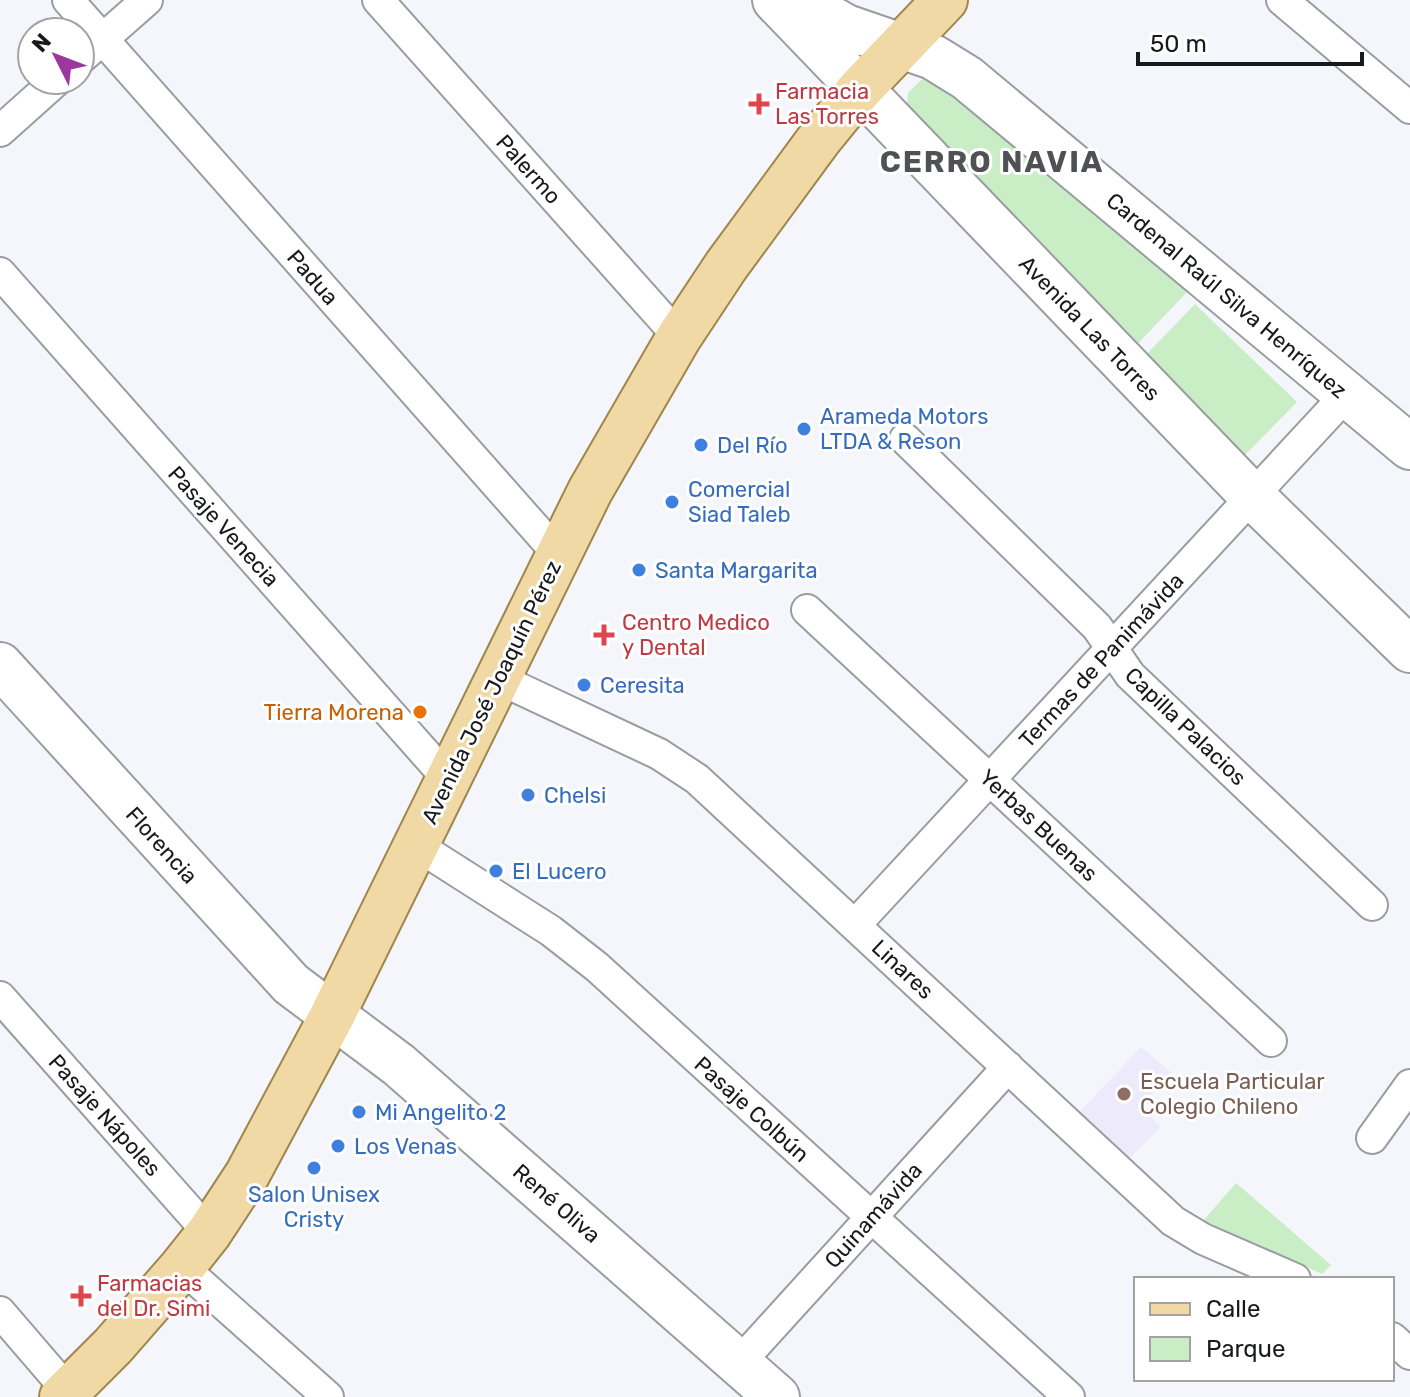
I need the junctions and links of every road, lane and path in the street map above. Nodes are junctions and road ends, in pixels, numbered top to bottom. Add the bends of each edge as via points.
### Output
1 (68, 0) edge
2 (147, 0) edge
3 (378, 0) edge
4 (775, 0) edge
5 (798, 0) edge
6 (945, 0) edge
7 (1282, 0) edge
8 (103, 39) junction
9 (96, 45) edge
10 (901, 46) junction
11 (860, 89) junction
12 (39, 96) edge
13 (1410, 108) edge
14 (0, 131) edge
15 (0, 273) edge
16 (679, 337) junction
17 (1347, 394) junction
18 (905, 439) dead end
19 (1410, 447) edge
20 (1253, 497) junction
21 (559, 555) junction
22 (807, 610) dead end
23 (1112, 649) junction
24 (1410, 650) edge
25 (0, 665) edge
26 (497, 678) junction
27 (448, 779) junction
28 (990, 780) junction
29 (416, 845) junction
30 (1372, 905) dead end
31 (855, 925) junction
32 (0, 997) edge
33 (332, 1016) junction
34 (1271, 1041) dead end
35 (1008, 1067) junction
36 (1410, 1085) edge
37 (1372, 1138) dead end
38 (871, 1217) junction
39 (209, 1233) junction
40 (182, 1267) junction
41 (1290, 1277) edge
42 (0, 1312) edge
43 (1394, 1340) edge
44 (1410, 1354) edge
45 (739, 1363) junction
46 (65, 1394) edge
47 (328, 1397) edge
48 (777, 1397) edge
49 (1069, 1397) edge

1 - 8 street, Padua
2 - 8 street
3 - 16 street, Palermo
4 - 11 main road, Avenida Las Torres
5 - 10 main road, Cardenal Raúl Silva Henríquez via 846,27
6 - 10 main road, Avenida José Joaquín Pérez
7 - 13 street
8 - 9 street
8 - 21 street, Padua
10 - 11 main road, Avenida José Joaquín Pérez
10 - 17 main road, Cardenal Raúl Silva Henríquez via 933,57 967,78
11 - 16 main road, Avenida José Joaquín Pérez via 785,184
11 - 20 main road, Avenida Las Torres
12 - 14 street
15 - 27 street, Pasaje Venecia
16 - 21 main road, Avenida José Joaquín Pérez
17 - 19 main road, Cardenal Raúl Silva Henríquez
17 - 20 street, Termas de Panimávida
18 - 23 street, Capilla Palacios via 1097,627
20 - 23 street, Termas de Panimávida
20 - 24 main road, Avenida Las Torres
21 - 26 main road, Avenida José Joaquín Pérez
22 - 28 street, Yerbas Buenas
23 - 28 street, Termas de Panimávida
23 - 30 street, Capilla Palacios via 1130,675
25 - 33 main road, Florencia via 281,974
26 - 27 main road, Avenida José Joaquín Pérez
26 - 31 street, Linares via 679,766
27 - 29 main road, Avenida José Joaquín Pérez
28 - 31 street, Termas de Panimávida
28 - 34 street, Yerbas Buenas
29 - 33 main road, Avenida José Joaquín Pérez
29 - 38 street, Pasaje Colbún via 575,948
31 - 35 street, Linares
32 - 39 street, Pasaje Nápoles
33 - 39 main road, Avenida José Joaquín Pérez via 253,1165
33 - 45 main road, René Oliva via 399,1065
35 - 38 street, Quinamávida
35 - 41 street, Linares via 1173,1221
36 - 37 street
38 - 45 street, Quinamávida
38 - 49 street, Pasaje Colbún
39 - 40 main road, Avenida José Joaquín Pérez
40 - 46 main road, Avenida José Joaquín Pérez
40 - 47 street
42 - 46 street
43 - 44 street
45 - 48 main road, René Oliva

